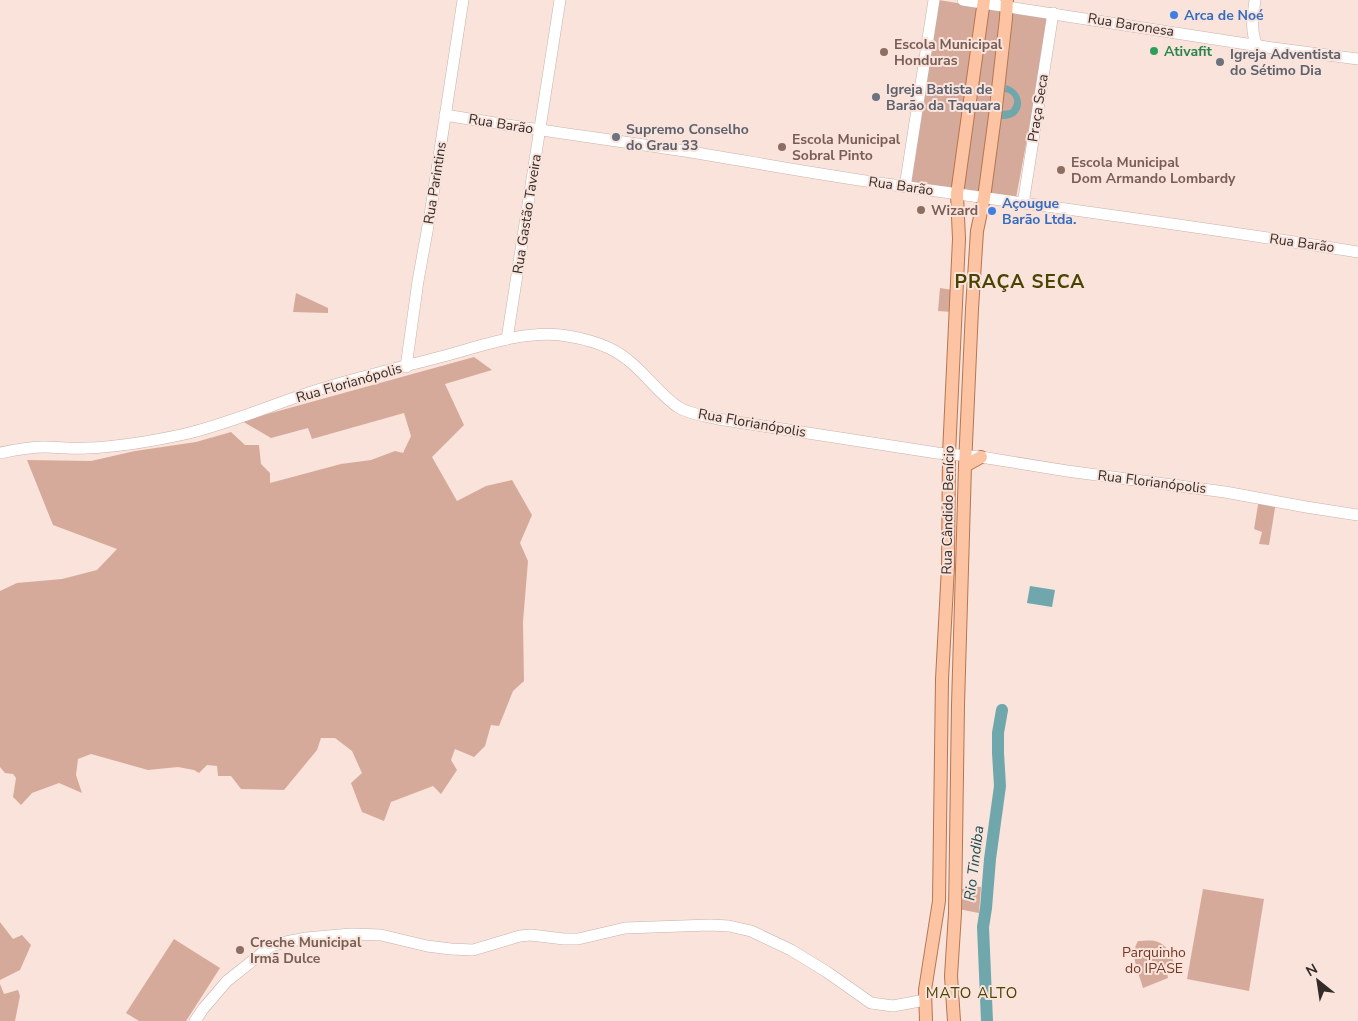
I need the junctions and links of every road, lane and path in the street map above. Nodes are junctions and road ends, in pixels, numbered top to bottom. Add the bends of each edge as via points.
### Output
1 (463, 0) edge
2 (560, 0) edge
3 (934, 0) edge
4 (963, 0) edge
5 (1255, 0) edge
6 (984, 2) edge
7 (1007, 3) edge
8 (1053, 13) junction
9 (1252, 24) junction
10 (1236, 42) junction
11 (1257, 46) junction
12 (1358, 59) edge
13 (445, 115) junction
14 (540, 131) junction
15 (905, 187) junction
16 (957, 194) junction
17 (984, 198) junction
18 (1022, 204) junction
19 (1358, 252) edge
20 (508, 339) junction
21 (406, 366) junction
22 (0, 453) edge
23 (949, 454) junction
24 (981, 458) joint
25 (965, 461) junction
26 (1358, 515) edge
27 (925, 1000) junction
28 (195, 1021) edge
29 (926, 1021) edge
30 (954, 1021) edge

1 - 13 street, Rua Parintins
2 - 14 street, Rua Gastão Taveira
3 - 15 street
4 - 6 street, Rua Baronesa
5 - 9 street
6 - 7 street, Rua Baronesa
6 - 16 main road, Rua Cândido Benício
7 - 8 street, Rua Baronesa
7 - 17 main road, Rua Cândido Benício
8 - 10 street, Rua Baronesa
8 - 18 street, Praça Seca
9 - 10 street
9 - 11 street
10 - 11 street, Rua Baronesa
11 - 12 street, Rua Baronesa
13 - 14 street, Rua Barão
13 - 21 street, Rua Parintins
14 - 15 street, Rua Barão
14 - 20 street, Rua Gastão Taveira
15 - 16 street, Rua Barão
16 - 17 street, Rua Barão
16 - 23 main road, Rua Cândido Benício via 959,247
17 - 18 street, Rua Barão
17 - 25 main road, Rua Cândido Benício via 976,244
18 - 19 street, Rua Barão
20 - 21 street, Rua Florianópolis
20 - 23 street, Rua Florianópolis via 560,335 596,343 627,359 664,396 691,413 718,420
21 - 22 street, Rua Florianópolis via 334,384 185,434 106,447 44,447
23 - 25 street, Rua Florianópolis
23 - 27 main road, Rua Cândido Benício via 939,901
24 - 25 main road
24 - 26 street, Rua Florianópolis via 1225,492
25 - 30 main road, Rua Cândido Benício via 951,976
27 - 28 street via 893,1006 871,1003 792,950 751,931 729,926 625,928 578,939 520,936 473,950 427,946 381,935 351,934 306,938 271,946 228,981
27 - 29 main road, Rua Cândido Benício

